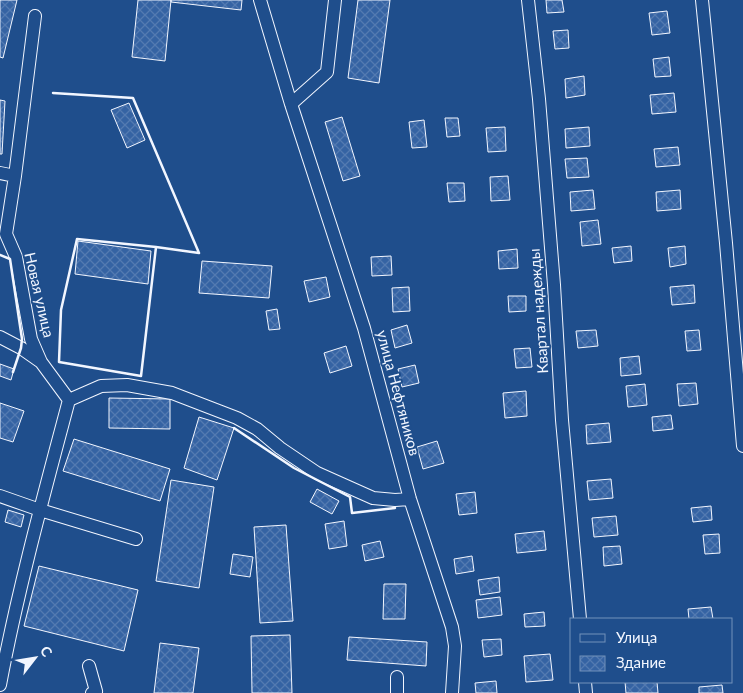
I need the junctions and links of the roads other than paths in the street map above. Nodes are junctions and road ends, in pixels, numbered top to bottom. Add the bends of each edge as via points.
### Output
1 (260, 0) edge
2 (335, 0) edge
3 (528, 0) edge
4 (702, 0) edge
5 (36, 16) dead end
6 (291, 104) junction
7 (0, 173) edge
8 (15, 176) junction
9 (0, 338) edge
10 (41, 362) junction
11 (69, 400) junction
12 (743, 446) edge
13 (0, 496) edge
14 (410, 500) junction
15 (40, 510) junction
16 (136, 539) dead end
17 (580, 618) edge
18 (89, 666) dead end
19 (397, 677) dead end
20 (0, 685) edge
21 (92, 693) edge
22 (397, 693) edge
23 (452, 693) edge

1 - 6 street, улица Нефтяников
2 - 6 street via 327,72
3 - 17 street, Квартал надежды via 539,99
4 - 12 street
5 - 8 street, Новая улица
6 - 14 street, улица Нефтяников via 364,328
7 - 8 street
8 - 10 street, Новая улица via 6,234 16,257 31,339
9 - 10 street
10 - 11 street, Новая улица
11 - 14 street via 101,386 128,385 172,393 257,429 317,473 373,498
11 - 15 street
13 - 15 street
14 - 23 street, улица Нефтяников via 452,628 455,646
15 - 16 street
15 - 20 street
18 - 21 street via 96,691
19 - 22 street

